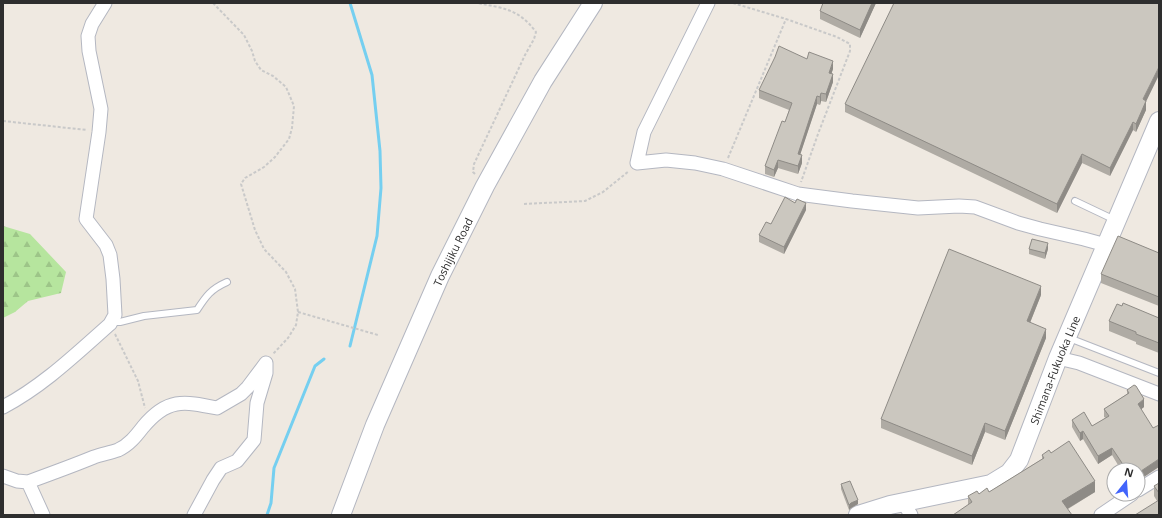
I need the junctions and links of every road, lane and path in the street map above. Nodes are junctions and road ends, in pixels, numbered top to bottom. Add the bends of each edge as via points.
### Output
1 (105, 3) edge
2 (213, 3) edge
3 (477, 3) edge
4 (593, 3) edge
5 (708, 3) edge
6 (733, 3) edge
7 (786, 19) junction
8 (3, 121) edge
9 (1159, 121) edge
10 (99, 132) junction
11 (637, 163) junction
12 (724, 169) junction
13 (479, 177) dead end
14 (798, 194) junction
15 (1075, 201) dead end
16 (524, 204) dead end
17 (1116, 221) junction
18 (1106, 246) junction
19 (227, 282) dead end
20 (298, 312) junction
21 (111, 323) junction
22 (378, 335) dead end
23 (1067, 337) junction
24 (1058, 358) junction
25 (266, 363) junction
26 (1159, 373) edge
27 (1159, 394) edge
28 (3, 407) edge
29 (149, 420) junction
30 (3, 476) edge
31 (1159, 478) edge
32 (28, 482) junction
33 (1146, 485) edge
34 (1120, 502) edge
35 (907, 508) edge
36 (43, 515) edge
37 (194, 515) edge
38 (341, 515) edge
39 (858, 515) edge
40 (1101, 515) edge

1 - 10 street via 88,36 101,109
2 - 20 path via 244,35 261,70 273,76 286,88 294,106 289,139 275,157 245,178 241,184 255,230 264,249 286,272 295,289
3 - 13 path via 517,14 536,32 474,164 473,172
4 - 38 main road, Toshijiku Road via 543,81 444,269 375,425
5 - 11 street via 644,132
6 - 7 path
7 - 12 path
7 - 14 path via 850,44 850,51
8 - 10 path
9 - 17 main road, Shimana-Fukuoka Line
10 - 21 street via 86,219 106,244 110,256 115,315
11 - 12 street via 666,160
11 - 16 path via 603,192 585,200
12 - 14 street
14 - 18 street via 918,208 975,207 1040,229
15 - 17 lane
17 - 18 main road, Shimana-Fukuoka Line
18 - 23 main road, Shimana-Fukuoka Line
19 - 21 lane via 208,294 197,310
20 - 22 path
20 - 25 path via 296,325 288,338
21 - 28 street via 46,379
21 - 29 path via 138,381
23 - 24 main road, Shimana-Fukuoka Line
23 - 26 lane
24 - 27 street via 1079,363
24 - 35 main road, Shimana-Fukuoka Line via 1020,460 1009,473 991,484
25 - 29 street via 244,390 217,408 175,403 162,409
25 - 37 street via 266,373 257,403 254,440 238,461 221,468
29 - 32 street via 132,440 119,449
30 - 32 street
31 - 33 street
32 - 36 street
34 - 40 street
35 - 39 main road, Shimana-Fukuoka Line

